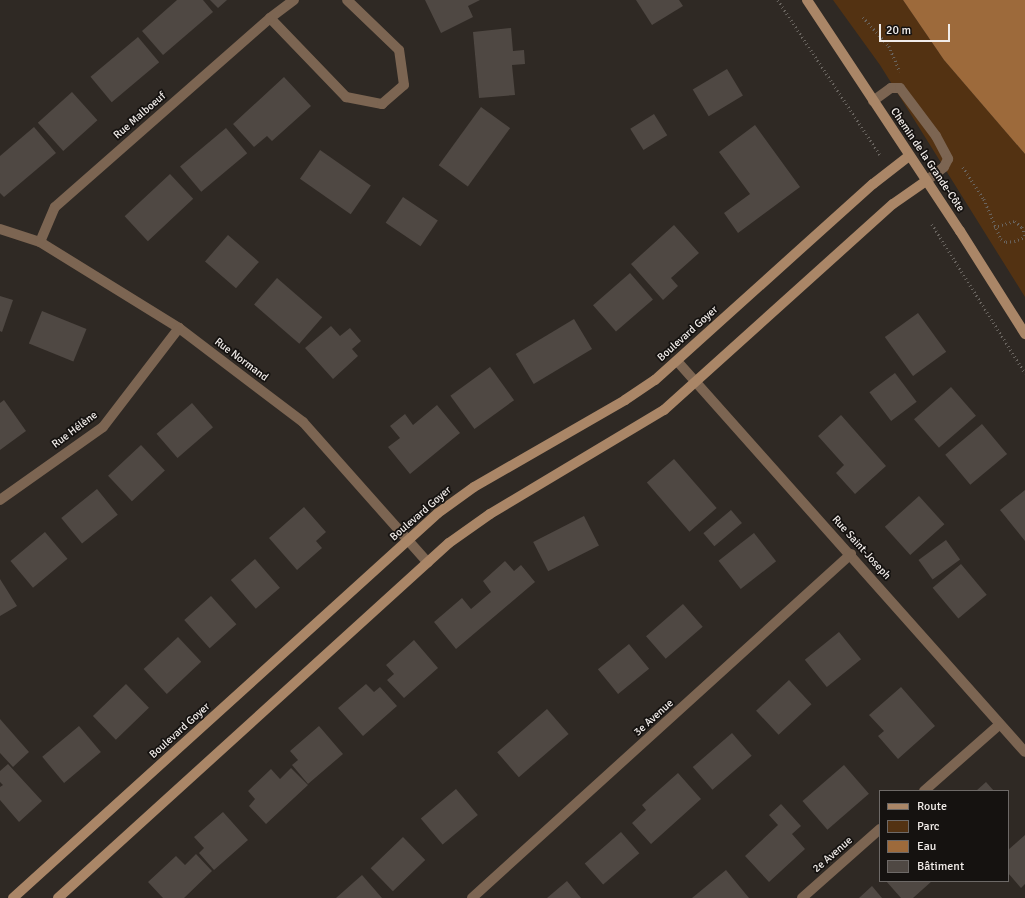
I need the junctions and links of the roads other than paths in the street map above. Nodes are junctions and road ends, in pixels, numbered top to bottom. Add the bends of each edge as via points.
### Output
1 (294, 0) edge
2 (347, 0) edge
3 (807, 0) edge
4 (270, 18) junction
5 (873, 101) junction
6 (909, 156) junction
7 (926, 181) junction
8 (0, 229) edge
9 (40, 242) junction
10 (179, 328) junction
11 (1025, 334) edge
12 (677, 361) junction
13 (695, 382) junction
14 (0, 500) edge
15 (408, 541) junction
16 (851, 554) junction
17 (428, 563) junction
18 (1000, 724) junction
19 (1025, 752) edge
20 (925, 790) edge
21 (879, 830) edge
22 (13, 898) edge
23 (58, 898) edge
24 (472, 898) edge
25 (802, 898) edge

1 - 4 street, Rue Malboeuf
2 - 4 street via 400,50 404,85 382,104 346,97
3 - 5 street, Chemin de la Grande-Côte
4 - 9 street, Rue Malboeuf via 55,207
5 - 6 street, Chemin de la Grande-Côte
5 - 7 street via 891,88 900,88 942,145 947,153 946,163
6 - 7 street, Chemin de la Grande-Côte
6 - 12 street, Boulevard Goyer via 873,184
7 - 11 street, Chemin de la Grande-Côte
7 - 13 street via 893,204
8 - 9 street, Rue Normand
9 - 10 street, Rue Normand
10 - 14 street, Rue Hélène via 103,427
10 - 15 street, Rue Normand via 303,422
12 - 13 street, Rue Saint-Joseph
12 - 15 street, Boulevard Goyer via 625,400 462,494
13 - 16 street, Rue Saint-Joseph
13 - 17 street via 650,420 477,522
15 - 17 street, Rue Normand
15 - 22 street, Boulevard Goyer
16 - 18 street, Rue Saint-Joseph
16 - 24 street, 3e Avenue
17 - 23 street
18 - 19 street, Rue Saint-Joseph
18 - 20 street
21 - 25 street, 2e Avenue

